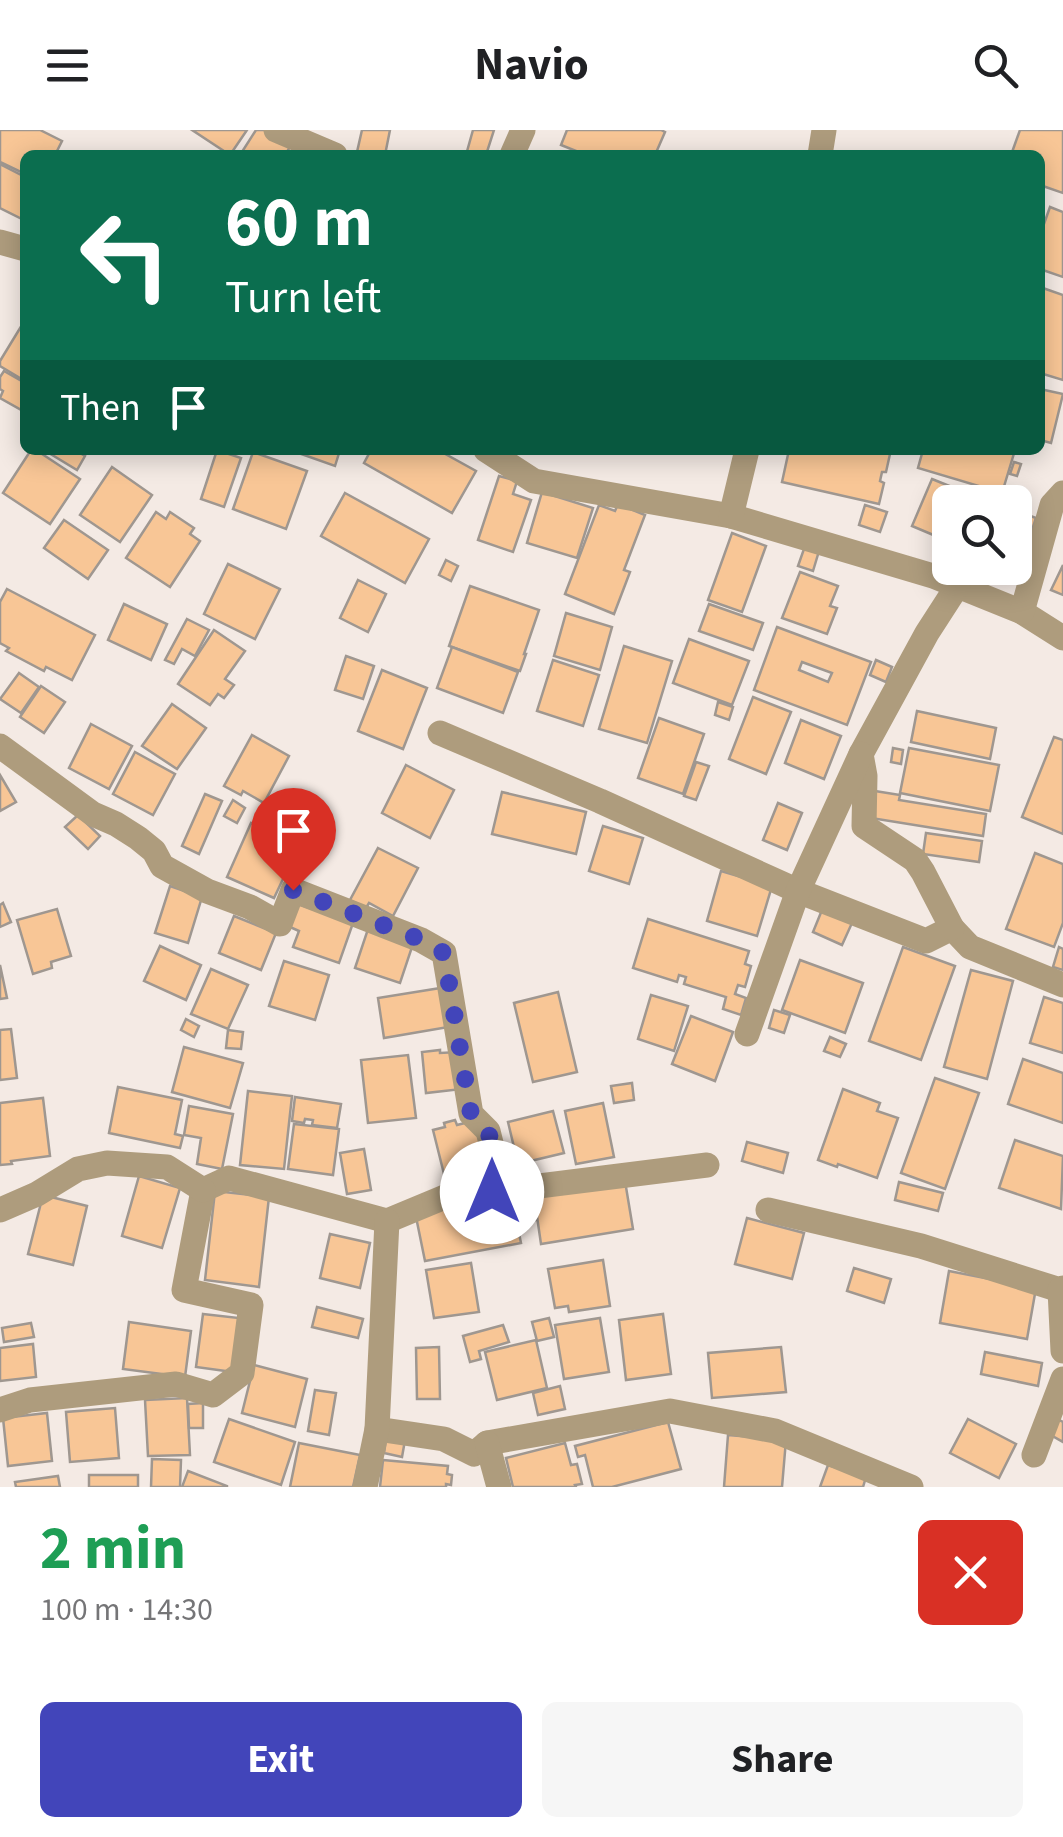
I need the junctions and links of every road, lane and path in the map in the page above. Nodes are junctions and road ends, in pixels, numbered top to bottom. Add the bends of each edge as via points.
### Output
1 (276, 130) edge
2 (323, 150) edge
3 (494, 455) edge
4 (746, 455) edge
5 (1063, 493) edge
6 (731, 516) junction
7 (932, 577) edge
8 (958, 585) joint
9 (1022, 612) junction
10 (1063, 638) edge
11 (440, 732) dead end
12 (0, 746) edge
13 (861, 754) junction
14 (798, 891) junction
15 (952, 928) junction
16 (1063, 984) edge
17 (747, 1034) dead end
18 (707, 1165) dead end
19 (203, 1190) junction
20 (492, 1192) junction
21 (0, 1210) edge
22 (768, 1210) dead end
23 (387, 1220) junction
24 (1062, 1289) edge
25 (1063, 1351) edge
26 (1063, 1380) edge
27 (0, 1410) edge
28 (377, 1429) junction
29 (487, 1442) junction
30 (1034, 1455) dead end
31 (365, 1487) edge
32 (499, 1487) edge
33 (911, 1487) edge

1 - 2 street
3 - 6 street via 534,481
4 - 6 street
5 - 9 street via 1052,505
6 - 7 street
8 - 9 street
8 - 13 street
9 - 10 street
11 - 14 street
12 - 20 street via 138,838 162,866 207,891 280,924 293,890 444,953 471,1114 488,1130 499,1176
13 - 14 street
13 - 15 street via 864,826 915,860
14 - 15 street via 926,941
14 - 17 street
15 - 16 street via 970,947
18 - 20 street
19 - 21 street via 167,1167 106,1162 78,1168
19 - 23 street via 229,1178
19 - 27 street via 184,1290 251,1304 242,1374 212,1396 176,1384 30,1400
20 - 23 street via 452,1194
22 - 24 street
23 - 28 street
24 - 25 street
26 - 30 street
28 - 29 street via 444,1439 474,1454
28 - 31 street
29 - 32 street
29 - 33 street via 670,1411 775,1431

